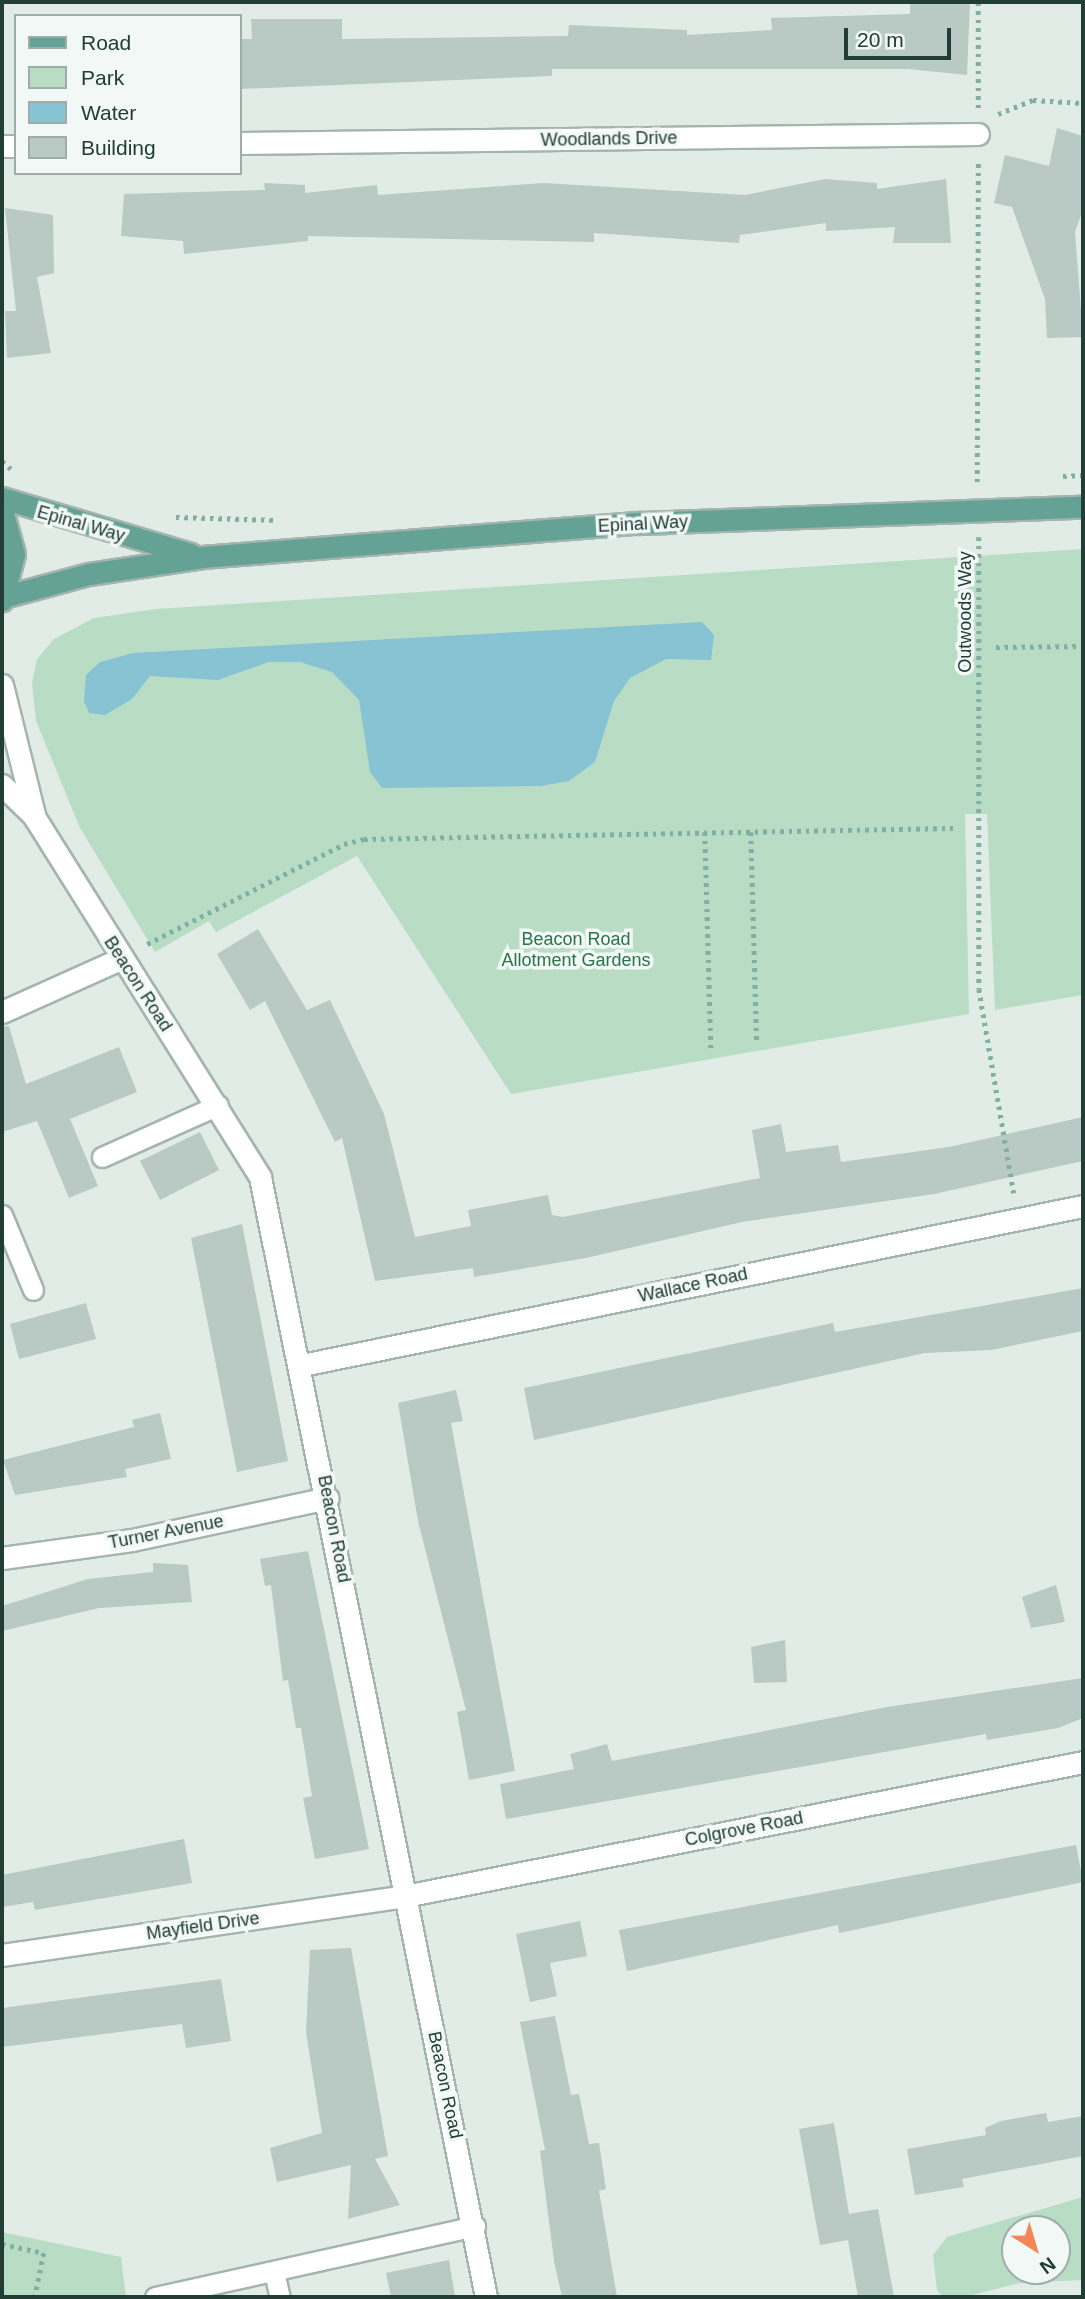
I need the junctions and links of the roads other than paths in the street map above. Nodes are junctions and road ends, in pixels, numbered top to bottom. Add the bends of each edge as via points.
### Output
1 (978, 134) road end
2 (242, 143) edge
3 (2, 498) edge
4 (1083, 508) edge
5 (2, 510) edge
6 (203, 557) junction
7 (3, 598) edge
8 (2, 685) edge
9 (2, 785) edge
10 (35, 818) junction
11 (122, 958) junction
12 (2, 1012) edge
13 (218, 1105) junction
14 (102, 1157) dead end
15 (1083, 1206) edge
16 (2, 1214) edge
17 (33, 1290) dead end
18 (302, 1365) junction
19 (328, 1499) junction
20 (2, 1558) edge
21 (1083, 1762) edge
22 (405, 1896) junction
23 (2, 1955) edge
24 (475, 2226) junction
25 (274, 2272) junction
26 (199, 2293) edge
27 (155, 2297) edge
28 (280, 2297) edge
29 (486, 2297) edge

1 - 2 street, Woodlands Drive
3 - 6 main road, Epinal Way
4 - 6 main road, Epinal Way via 639,523
5 - 7 main road via 14,554
6 - 7 main road, Epinal Way via 89,574
8 - 10 street, Beacon Road
9 - 10 street, Beacon Road
10 - 11 street, Beacon Road
11 - 12 street
11 - 13 street, Beacon Road
13 - 14 lane
13 - 18 street, Beacon Road via 260,1177
15 - 18 street, Wallace Road
16 - 17 lane
18 - 19 street, Beacon Road
19 - 20 street, Turner Avenue via 132,1540
19 - 22 street, Beacon Road
21 - 22 street, Colgrove Road
22 - 23 street, Mayfield Drive
22 - 24 street, Beacon Road
24 - 25 lane
24 - 29 street, Beacon Road
25 - 26 lane
25 - 28 lane
26 - 27 lane

